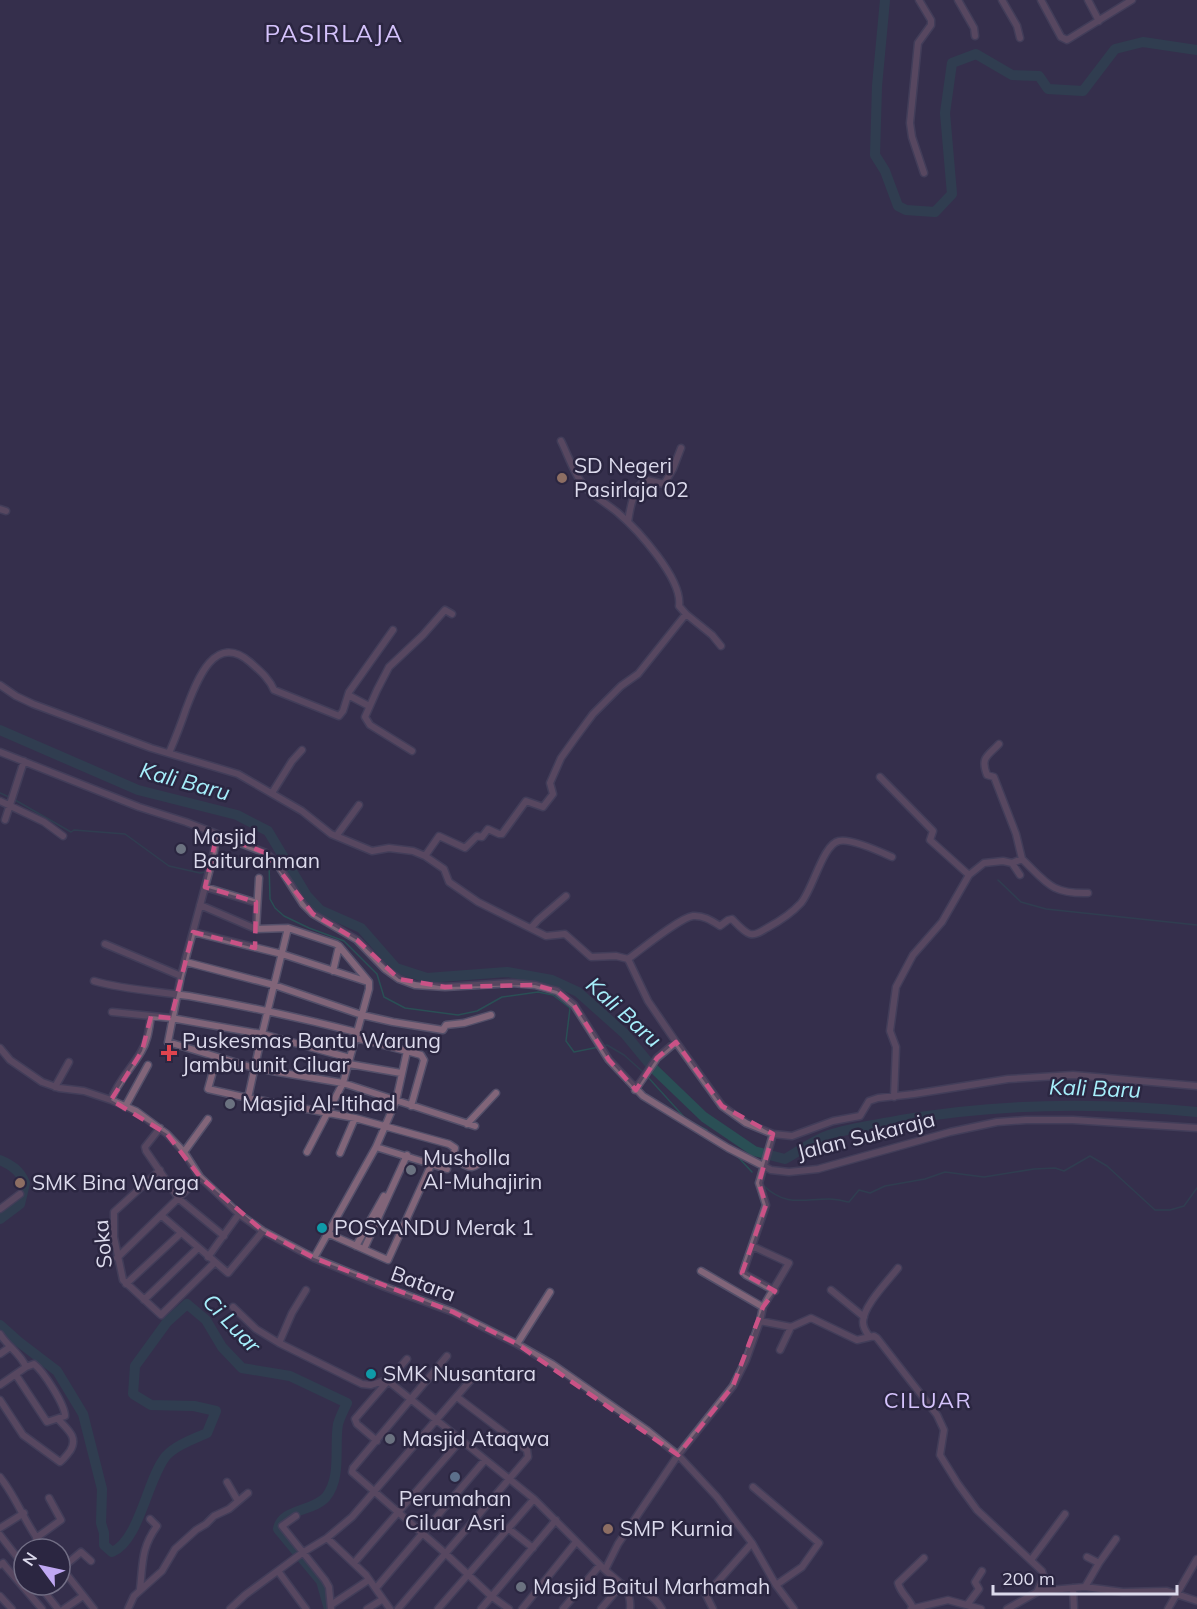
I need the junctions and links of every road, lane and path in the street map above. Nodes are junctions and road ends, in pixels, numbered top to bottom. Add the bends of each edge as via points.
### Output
1 (919, 0) edge
2 (958, 0) edge
3 (1002, 0) edge
4 (1041, 0) edge
5 (1088, 0) edge
6 (1132, 0) edge
7 (1099, 21) junction
8 (975, 36) dead end
9 (1020, 38) dead end
10 (924, 173) dead end
11 (561, 441) dead end
12 (681, 448) dead end
13 (628, 522) junction
14 (452, 614) dead end
15 (686, 614) junction
16 (393, 630) dead end
17 (721, 646) dead end
18 (0, 685) edge
19 (348, 695) junction
20 (369, 706) junction
21 (999, 744) dead end
22 (302, 750) dead end
23 (412, 751) dead end
24 (0, 752) edge
25 (169, 753) junction
26 (24, 761) junction
27 (880, 777) dead end
28 (272, 793) junction
29 (0, 801) edge
30 (11, 801) junction
31 (359, 805) dead end
32 (5, 820) dead end
33 (218, 834) junction
34 (63, 836) dead end
35 (337, 836) junction
36 (425, 856) junction
37 (892, 857) dead end
38 (1022, 860) junction
39 (1012, 863) junction
40 (969, 875) junction
41 (1020, 875) dead end
42 (259, 878) dead end
43 (205, 887) junction
44 (1088, 893) dead end
45 (566, 896) dead end
46 (257, 903) junction
47 (200, 905) junction
48 (288, 928) junction
49 (531, 928) junction
50 (256, 929) junction
51 (194, 932) junction
52 (105, 944) dead end
53 (339, 946) junction
54 (282, 954) junction
55 (628, 959) junction
56 (186, 962) junction
57 (333, 971) junction
58 (181, 976) junction
59 (94, 981) dead end
60 (369, 982) junction
61 (274, 984) junction
62 (177, 994) junction
63 (268, 1010) junction
64 (112, 1012) dead end
65 (362, 1015) junction
66 (491, 1015) dead end
67 (151, 1016) junction
68 (171, 1018) junction
69 (262, 1034) junction
70 (356, 1035) junction
71 (676, 1042) junction
72 (0, 1048) edge
73 (406, 1050) junction
74 (217, 1057) junction
75 (349, 1061) junction
76 (69, 1062) dead end
77 (148, 1065) dead end
78 (254, 1068) junction
79 (401, 1074) junction
80 (343, 1083) junction
81 (1197, 1086) edge
82 (55, 1087) junction
83 (635, 1090) junction
84 (496, 1093) dead end
85 (894, 1097) junction
86 (248, 1098) junction
87 (111, 1100) junction
88 (396, 1101) junction
89 (411, 1106) junction
90 (125, 1107) junction
91 (327, 1114) junction
92 (355, 1118) junction
93 (208, 1119) dead end
94 (467, 1124) junction
95 (476, 1126) dead end
96 (383, 1127) junction
97 (160, 1128) junction
98 (1197, 1128) edge
99 (773, 1134) junction
100 (376, 1147) junction
101 (184, 1152) junction
102 (307, 1152) dead end
103 (340, 1154) dead end
104 (407, 1155) junction
105 (488, 1156) dead end
106 (432, 1163) junction
107 (762, 1166) junction
108 (447, 1169) dead end
109 (160, 1170) junction
110 (200, 1177) junction
111 (396, 1178) junction
112 (20, 1194) dead end
113 (179, 1199) junction
114 (0, 1209) edge
115 (239, 1214) junction
116 (162, 1216) junction
117 (263, 1231) junction
118 (181, 1233) junction
119 (327, 1233) junction
120 (224, 1236) junction
121 (356, 1246) junction
122 (752, 1246) junction
123 (198, 1248) junction
124 (364, 1250) junction
125 (208, 1257) junction
126 (117, 1258) junction
127 (314, 1258) junction
128 (215, 1262) junction
129 (898, 1268) dead end
130 (701, 1270) dead end
131 (126, 1284) junction
132 (306, 1290) dead end
133 (831, 1290) dead end
134 (775, 1291) junction
135 (550, 1292) dead end
136 (144, 1300) junction
137 (233, 1307) dead end
138 (763, 1307) junction
139 (864, 1317) junction
140 (760, 1321) junction
141 (791, 1327) junction
142 (0, 1334) edge
143 (869, 1336) junction
144 (2, 1343) edge
145 (279, 1343) junction
146 (517, 1344) junction
147 (10, 1347) junction
148 (780, 1350) dead end
149 (0, 1354) edge
150 (447, 1356) dead end
151 (407, 1359) dead end
152 (26, 1367) junction
153 (476, 1374) dead end
154 (16, 1375) junction
155 (387, 1380) junction
156 (0, 1385) edge
157 (457, 1397) junction
158 (412, 1398) junction
159 (0, 1400) edge
160 (57, 1419) junction
161 (437, 1419) junction
162 (461, 1440) junction
163 (377, 1441) junction
164 (678, 1455) junction
165 (485, 1460) junction
166 (0, 1477) edge
167 (508, 1479) junction
168 (227, 1482) dead end
169 (753, 1487) dead end
170 (374, 1491) junction
171 (248, 1493) dead end
172 (49, 1497) dead end
173 (534, 1499) junction
174 (237, 1501) junction
175 (398, 1512) junction
176 (24, 1513) junction
177 (1065, 1514) dead end
178 (296, 1516) dead end
179 (150, 1518) dead end
180 (556, 1520) junction
181 (0, 1528) edge
182 (509, 1529) junction
183 (422, 1533) junction
184 (0, 1535) edge
185 (36, 1537) edge
186 (37, 1537) edge
187 (327, 1538) junction
188 (1116, 1539) dead end
189 (576, 1542) junction
190 (752, 1543) junction
191 (533, 1548) junction
192 (12, 1551) edge
193 (445, 1552) junction
194 (303, 1553) junction
195 (1087, 1557) dead end
196 (924, 1558) dead end
197 (72, 1559) edge
198 (1197, 1559) edge
199 (1031, 1560) junction
200 (91, 1561) dead end
201 (354, 1563) junction
202 (1099, 1563) junction
203 (1, 1564) edge
204 (602, 1568) junction
205 (278, 1571) junction
206 (982, 1571) dead end
207 (468, 1576) junction
208 (367, 1581) dead end
209 (72, 1582) edge
210 (776, 1585) junction
211 (623, 1586) junction
212 (1084, 1587) junction
213 (376, 1588) junction
214 (1072, 1588) junction
215 (140, 1589) junction
216 (1037, 1592) junction
217 (1176, 1595) junction
218 (0, 1596) edge
219 (83, 1596) junction
220 (491, 1596) junction
221 (48, 1597) edge
222 (380, 1601) dead end
223 (1197, 1601) edge
224 (967, 1605) junction
225 (331, 1607) edge
226 (12, 1609) edge
227 (42, 1609) edge
228 (58, 1609) edge
229 (64, 1609) edge
230 (94, 1609) edge
231 (128, 1609) edge
232 (230, 1609) edge
233 (306, 1609) edge
234 (368, 1609) edge
235 (390, 1609) edge
236 (398, 1609) edge
237 (438, 1609) edge
238 (481, 1609) edge
239 (509, 1609) edge
240 (522, 1609) edge
241 (563, 1609) edge
242 (601, 1609) edge
243 (630, 1609) edge
244 (662, 1609) edge
245 (712, 1609) edge
246 (794, 1609) edge
247 (912, 1609) edge
248 (981, 1609) edge
249 (1007, 1609) edge
250 (1074, 1609) edge
251 (1168, 1609) edge

1 - 10 street via 931,25 918,43 910,123
2 - 8 street
3 - 9 street
4 - 7 street via 1064,39
5 - 7 street
6 - 7 street
11 - 13 street via 584,485
12 - 13 street via 664,484 647,480 641,483
13 - 15 street via 674,579 679,606
14 - 20 street via 445,610 399,656 384,675
15 - 17 street
15 - 36 street via 638,674 593,714 561,758 550,783 553,794 543,807 526,801 501,834 488,829 465,849 440,836
16 - 19 street
18 - 25 street via 33,704
19 - 20 street
19 - 25 street via 342,715 338,715 274,690 269,679 241,654 217,656 199,677
20 - 23 street via 366,722
21 - 38 street via 983,764 1005,805
22 - 28 street
24 - 26 street, Jalan Sukaraja
25 - 28 street via 238,774
26 - 30 street
26 - 33 street, Jalan Sukaraja
27 - 40 street via 933,831 930,840
28 - 35 street
29 - 30 street
30 - 32 street
30 - 34 street
31 - 35 street
33 - 43 street
33 - 83 street, Jalan Sukaraja via 266,853 313,914 357,940 399,980 445,987 512,983 557,991 574,1005 603,1053
35 - 36 street via 372,851 389,848
36 - 49 street via 444,869 449,882 478,902
37 - 55 street via 853,842 838,841 830,846 801,902 787,917 750,934 732,919 720,926 707,918 692,916
38 - 39 street
38 - 44 street via 1052,887 1069,893
39 - 40 street via 984,863
39 - 41 street
40 - 85 street via 942,922 913,955 896,987 890,1031 896,1047
42 - 46 street
43 - 46 street
43 - 47 street
45 - 49 street
46 - 50 street
47 - 50 street
47 - 51 street
48 - 50 street
48 - 53 street
48 - 54 street
49 - 55 street via 546,936 565,934 591,957
51 - 54 street
51 - 56 street
52 - 58 street
53 - 57 street
53 - 60 street
54 - 57 street
54 - 61 street
55 - 71 street via 648,1001
56 - 58 street
56 - 61 street
57 - 60 street
58 - 62 street
59 - 62 street
60 - 65 street
61 - 63 street
61 - 65 street
62 - 63 street
62 - 68 street
63 - 69 street
63 - 70 street
64 - 67 street
65 - 66 street via 442,1030 446,1025
65 - 70 street
67 - 68 street
67 - 87 street via 142,1051 116,1086
68 - 69 street
68 - 74 street via 168,1042
69 - 75 street
69 - 78 street
70 - 73 street
70 - 75 street
71 - 83 street via 659,1056
71 - 99 street via 722,1106 746,1123
72 - 82 street, Batara via 10,1060
73 - 79 street
73 - 89 street via 424,1060
74 - 78 street
74 - 86 street via 208,1089
75 - 79 street
75 - 80 street
76 - 82 street
77 - 90 street
78 - 80 street
78 - 86 street
79 - 88 street
80 - 88 street
80 - 91 street
81 - 85 street via 1073,1075 1008,1079
82 - 87 street, Batara
83 - 107 street, Jalan Sukaraja
84 - 94 street
85 - 99 street via 869,1101 860,1116 792,1136
86 - 91 street
87 - 90 street, Batara
88 - 89 street
88 - 96 street
89 - 94 street
90 - 97 street, Batara
91 - 92 street
91 - 102 street
92 - 96 street
92 - 103 street
93 - 101 street
94 - 95 street
96 - 100 street
96 - 105 street via 449,1144 454,1148 453,1157 470,1168
97 - 101 street, Batara
97 - 109 street via 145,1149
98 - 107 street, Jalan Sukaraja via 1073,1120 997,1122 818,1169 789,1172
99 - 107 street
100 - 104 street
100 - 119 street
101 - 110 street, Batara
104 - 106 street
104 - 111 street
106 - 108 street
106 - 124 street via 387,1260
107 - 122 street via 759,1183 766,1206
109 - 113 street
109 - 126 street, Soka via 114,1212
110 - 113 street
110 - 115 street, Batara
111 - 121 street
111 - 124 street
112 - 114 street
113 - 116 street
113 - 120 street
115 - 117 street, Batara
115 - 120 street
116 - 118 street
116 - 126 street
117 - 127 street, Batara
117 - 128 street via 230,1272
118 - 123 street
118 - 131 street
119 - 121 street
119 - 127 street
120 - 125 street
121 - 124 street
122 - 134 street via 743,1272
122 - 134 street via 789,1263
123 - 125 street
123 - 136 street
125 - 128 street
126 - 131 street, Soka
127 - 146 street, Batara via 453,1312
128 - 136 street, Soka via 161,1315
129 - 139 street
130 - 138 street
131 - 136 street, Soka
132 - 145 street
133 - 139 street
134 - 138 street
135 - 146 street
137 - 145 street via 256,1329
138 - 140 street
139 - 143 street
140 - 141 street
140 - 164 street via 733,1386
141 - 143 street via 811,1318 856,1340
141 - 148 street
142 - 144 street
143 - 199 street via 877,1338 937,1415 944,1430 940,1455 967,1498
144 - 147 street
145 - 155 street via 362,1384
146 - 164 street, Batara via 576,1380
147 - 149 street
147 - 152 street
150 - 158 street
151 - 155 street
152 - 154 street
152 - 160 street via 36,1365 63,1407 65,1416
153 - 157 street
154 - 156 street
154 - 160 street via 47,1422
155 - 158 street
155 - 163 street via 354,1421
157 - 161 street
157 - 167 street via 527,1450 528,1457
158 - 161 street
158 - 163 street
159 - 160 street via 23,1435 60,1462 74,1440
161 - 162 street
161 - 170 street
162 - 165 street
162 - 175 street
163 - 170 street via 352,1470
164 - 190 street, Batara
164 - 204 street
165 - 167 street
165 - 183 street
166 - 176 street
167 - 173 street
167 - 193 street
168 - 174 street
169 - 210 street via 819,1543 802,1567
170 - 175 street
170 - 187 street
171 - 174 street
172 - 186 street via 61,1520
173 - 180 street
173 - 182 street
174 - 215 street via 175,1549 155,1578
175 - 183 street
175 - 201 street
176 - 181 street
176 - 185 street
177 - 199 street
178 - 194 street via 282,1526
179 - 215 street via 157,1526 145,1545
180 - 189 street
180 - 191 street
182 - 191 street
182 - 207 street
183 - 193 street
183 - 213 street
184 - 192 street
187 - 194 street
187 - 201 street
188 - 202 street
189 - 204 street
189 - 240 street
190 - 210 street, Batara
190 - 245 street via 706,1596
191 - 220 street
193 - 207 street
193 - 236 street
194 - 205 street
194 - 225 street via 329,1587
195 - 202 street
196 - 247 street via 898,1583
197 - 200 street via 81,1552
198 - 217 street
199 - 216 street via 1044,1574
201 - 213 street
202 - 212 street
203 - 227 street
204 - 211 street
204 - 241 street
205 - 232 street
205 - 233 street
206 - 224 street via 975,1583 979,1589
207 - 220 street
207 - 237 street
208 - 225 street
209 - 219 street
210 - 246 street, Batara
211 - 242 street
211 - 243 street via 631,1598
211 - 244 street via 646,1592
212 - 214 street
212 - 217 street via 1123,1592 1167,1591
213 - 235 street
214 - 216 street
214 - 250 street
215 - 231 street
216 - 249 street
217 - 223 street
217 - 251 street
218 - 226 street
219 - 229 street
219 - 230 street
220 - 238 street
220 - 239 street
221 - 228 street
222 - 234 street
224 - 247 street via 948,1600
224 - 248 street

